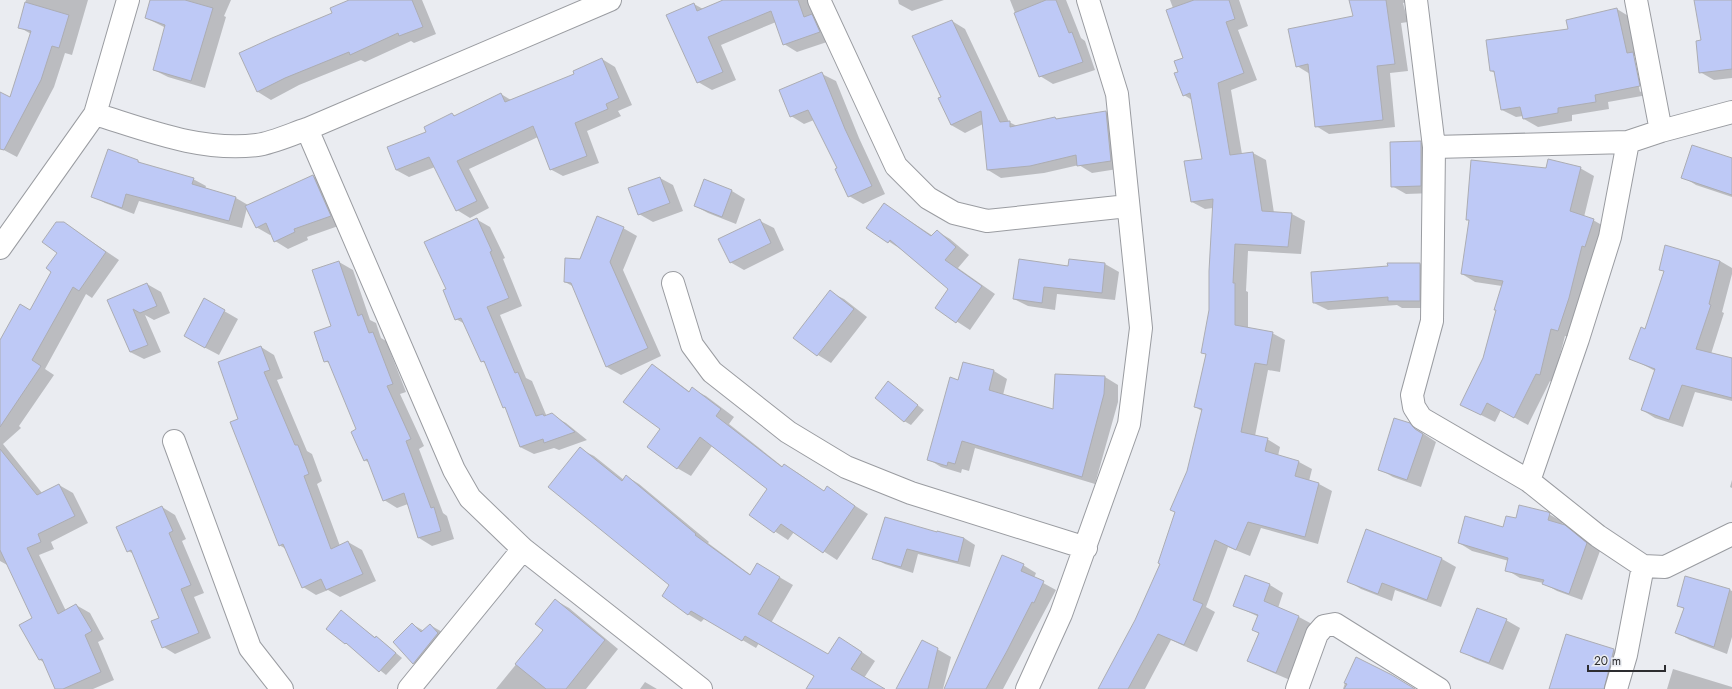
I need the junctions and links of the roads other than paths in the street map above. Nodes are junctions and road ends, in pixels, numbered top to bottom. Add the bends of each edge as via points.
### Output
1 (128, 0) edge
2 (610, 0) edge
3 (819, 0) edge
4 (1088, 0) edge
5 (1416, 0) edge
6 (1636, 0) edge
7 (1732, 112) edge
8 (95, 114) junction
9 (307, 129) junction
10 (1661, 131) junction
11 (1628, 142) junction
12 (1434, 147) junction
13 (1128, 206) junction
14 (0, 248) edge
15 (673, 283) dead end
16 (174, 441) dead end
17 (1529, 481) junction
18 (1732, 534) edge
19 (1086, 548) junction
20 (523, 549) junction
21 (1643, 566) junction
22 (282, 689) edge
23 (409, 689) edge
24 (701, 689) edge
25 (1027, 689) edge
26 (1297, 689) edge
27 (1440, 689) edge
28 (1616, 689) edge

1 - 8 street
2 - 9 street
3 - 13 street via 896,166 928,198 954,213 987,221
4 - 13 street via 1116,94
5 - 12 street
6 - 10 street
7 - 10 street
8 - 9 street via 158,134 210,146 258,145
8 - 14 street
9 - 20 street via 454,470 470,498
10 - 11 street
11 - 12 street
11 - 17 street via 1610,237
12 - 17 street via 1432,321 1412,395 1414,406 1421,418
13 - 19 street via 1140,328 1129,424
15 - 19 street via 692,345 712,372 788,432 846,467 911,493
16 - 22 street via 250,648
17 - 21 street via 1598,536
18 - 21 street via 1665,567
19 - 25 street via 1061,614
20 - 23 street
20 - 24 street
21 - 28 street via 1626,655
26 - 27 street via 1318,634 1324,626 1335,624

